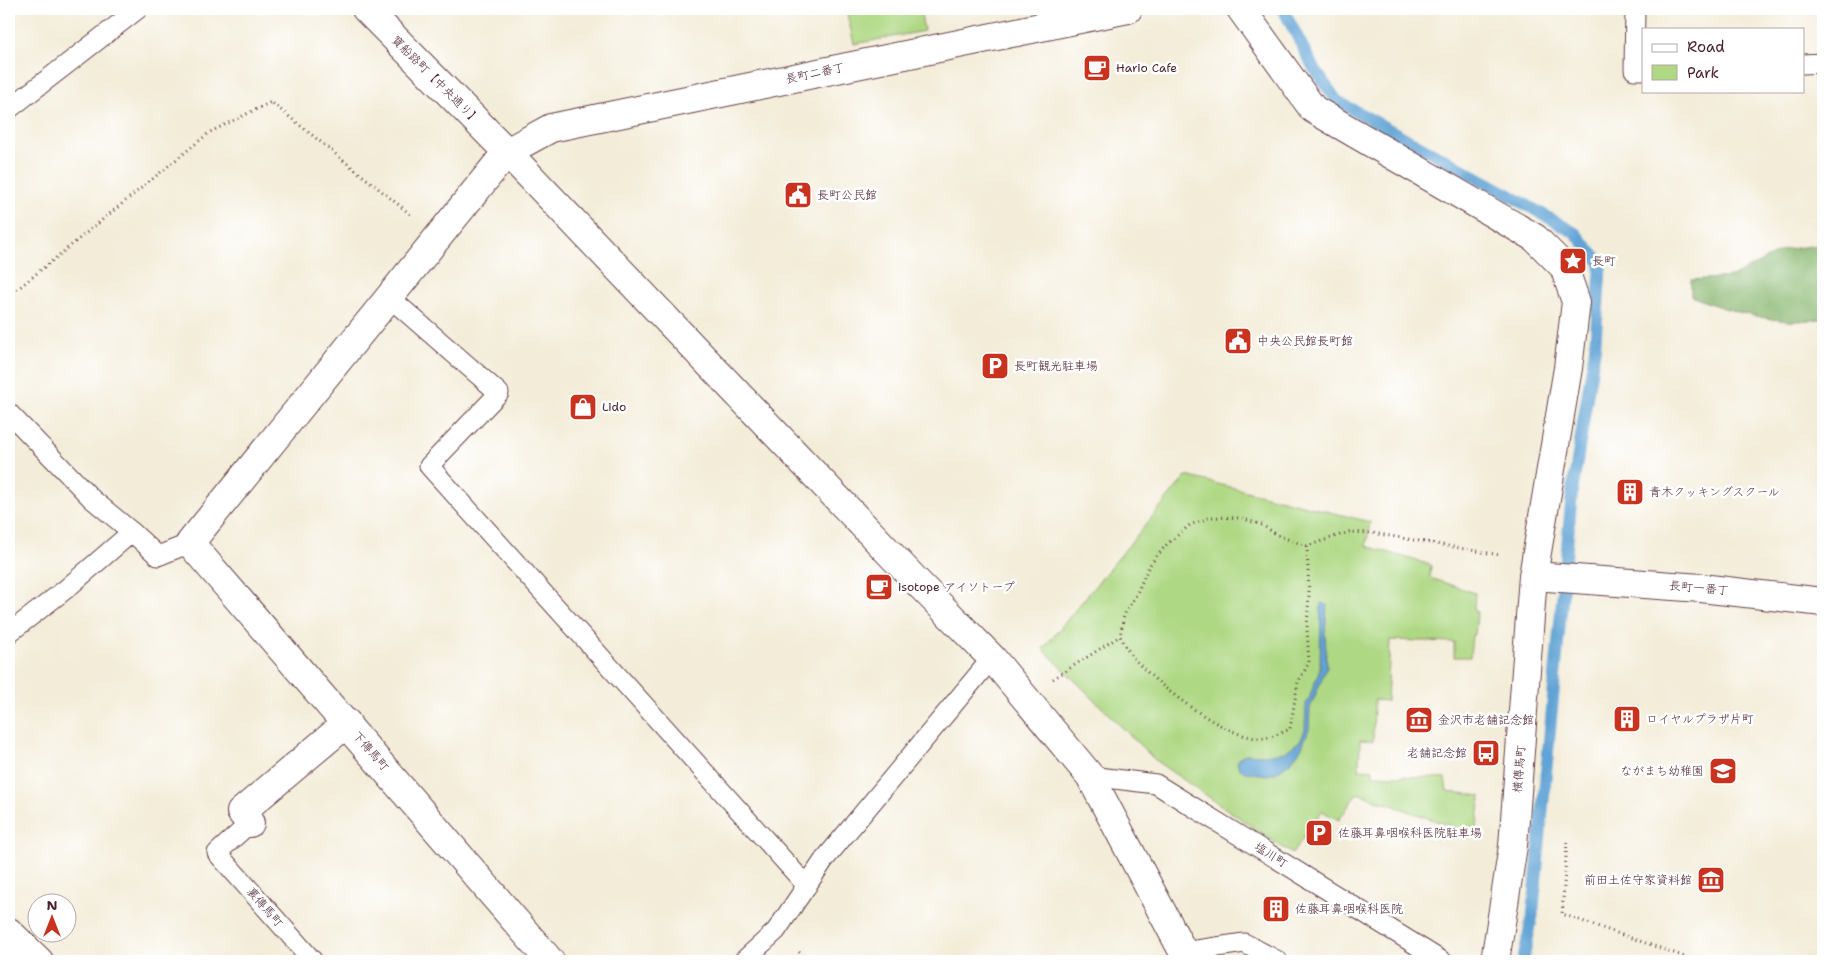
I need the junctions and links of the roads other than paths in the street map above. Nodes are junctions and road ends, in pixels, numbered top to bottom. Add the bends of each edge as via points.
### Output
1 (138, 9) edge
2 (366, 9) edge
3 (1128, 9) edge
4 (1241, 9) edge
5 (1635, 9) edge
6 (1823, 63) edge
7 (1804, 64) edge
8 (1642, 70) edge
9 (9, 109) edge
10 (507, 152) junction
11 (389, 297) junction
12 (9, 413) edge
13 (132, 532) junction
14 (190, 543) junction
15 (1548, 573) junction
16 (1823, 602) edge
17 (9, 633) edge
18 (992, 658) junction
19 (346, 723) junction
20 (1090, 776) junction
21 (250, 823) joint
22 (807, 886) junction
23 (9, 932) edge
24 (1185, 957) edge
25 (40, 961) edge
26 (313, 961) edge
27 (550, 961) edge
28 (743, 961) edge
29 (1278, 961) edge
30 (1442, 961) edge
31 (1495, 961) edge

1 - 9 lane
2 - 10 street, 寶船路町【中央通り】
3 - 10 street, 長町二番丁 via 552,128
4 - 15 street, 横傳馬町 via 1313,109 1535,238 1564,267 1576,302
5 - 8 lane via 1634,70
6 - 7 lane
10 - 11 street
10 - 18 street, 寶船路町【中央通り】
11 - 14 street
11 - 22 lane via 499,393 430,466
12 - 13 lane via 92,499
13 - 14 lane via 158,556
13 - 17 lane
14 - 19 street, 下傳馬町
15 - 16 street, 長町一番丁
15 - 31 street, 横傳馬町
18 - 20 street, 寶船路町【中央通り】
18 - 22 lane via 824,860
19 - 21 street via 241,812
19 - 27 street, 下傳馬町
20 - 24 street, 寶船路町【中央通り】
20 - 30 lane, 塩川町 via 1156,784
21 - 26 lane, 裏傳馬町 via 218,853
22 - 28 lane via 776,931
23 - 25 street
24 - 29 lane via 1244,944

